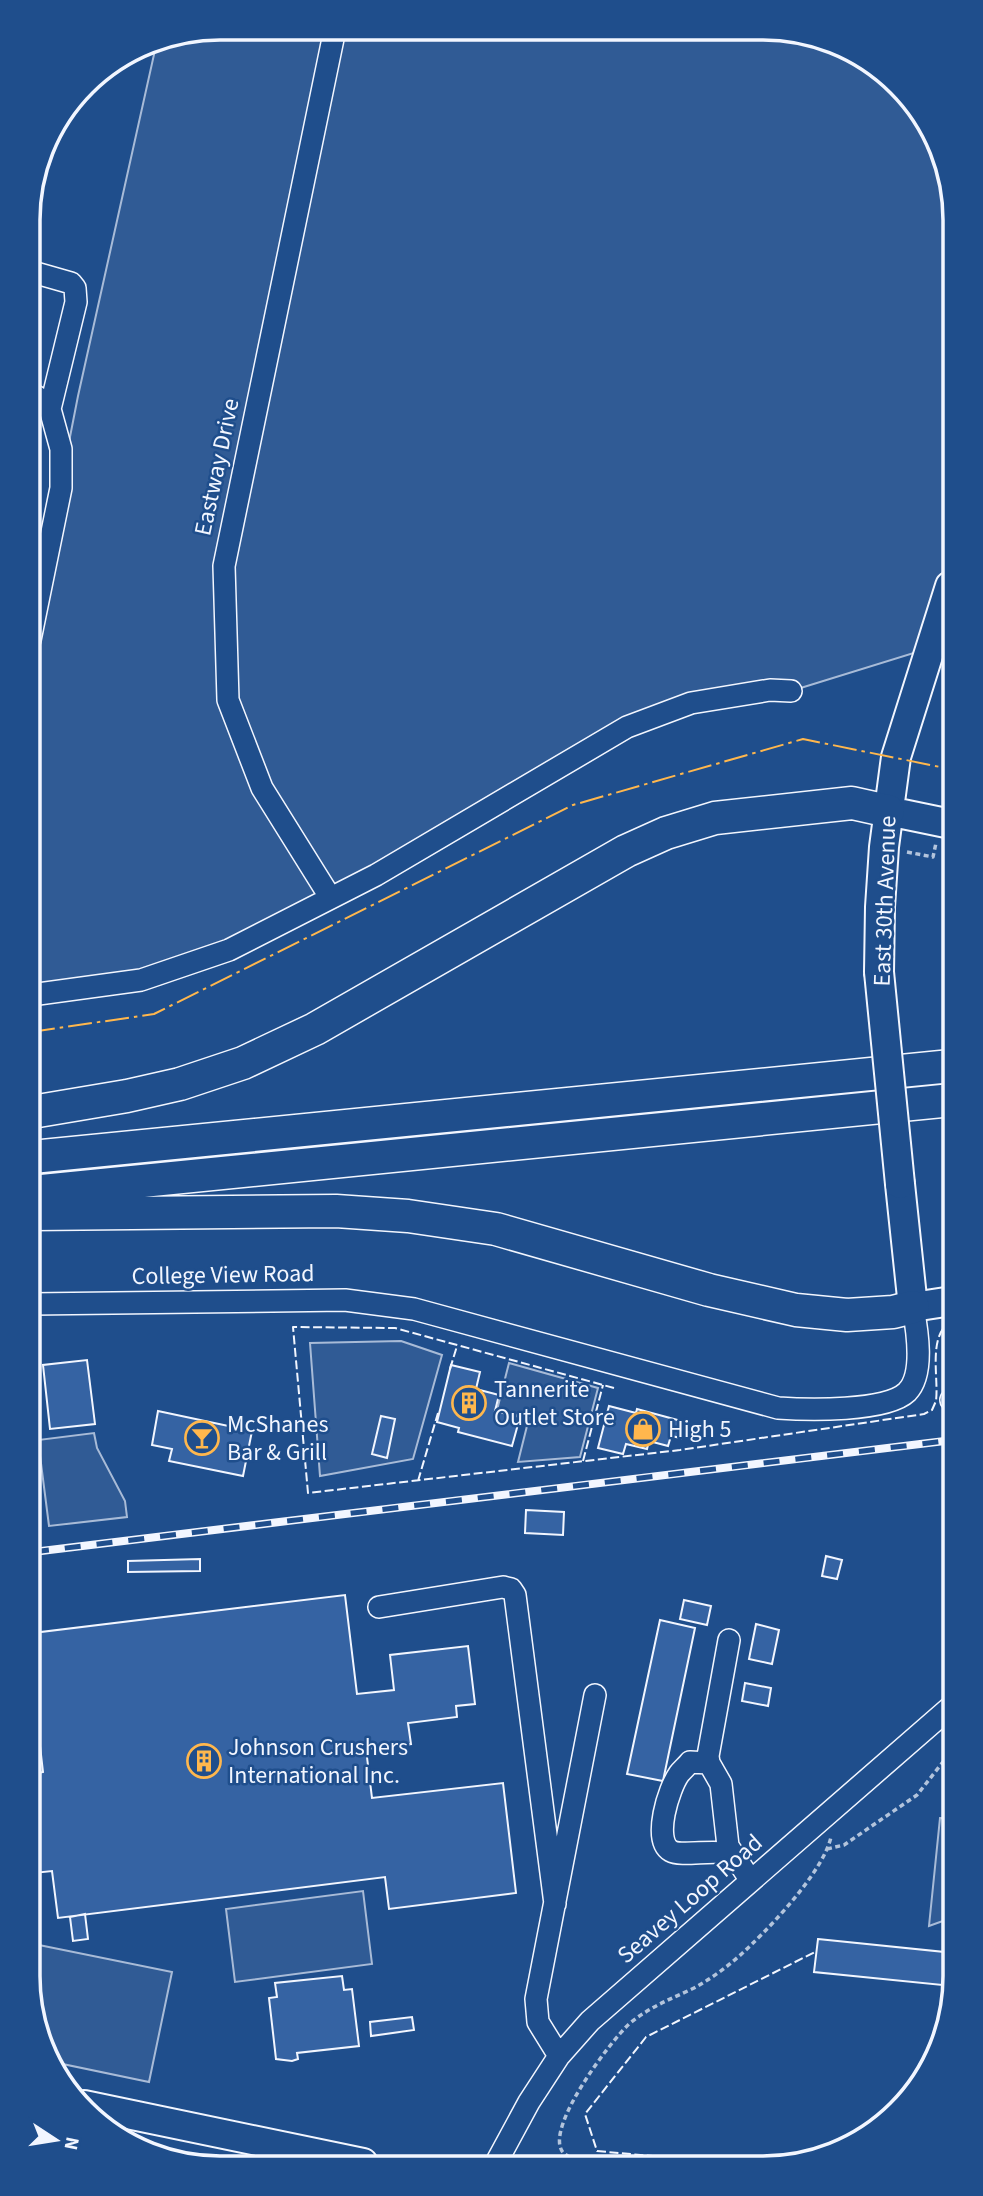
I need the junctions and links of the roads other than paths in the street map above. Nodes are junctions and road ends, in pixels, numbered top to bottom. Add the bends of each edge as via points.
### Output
1 (333, 40) edge
2 (41, 274) edge
3 (41, 401) edge
4 (50, 410) junction
5 (41, 587) edge
6 (943, 609) edge
7 (791, 691) dead end
8 (888, 811) junction
9 (943, 822) edge
10 (330, 897) junction
11 (41, 994) edge
12 (943, 1067) edge
13 (943, 1101) edge
14 (40, 1111) edge
15 (40, 1156) edge
16 (40, 1191) edge
17 (40, 1214) edge
18 (942, 1302) edge
19 (40, 1304) edge
20 (913, 1307) junction
21 (379, 1607) dead end
22 (729, 1640) dead end
23 (596, 1695) dead end
24 (942, 1714) edge
25 (709, 1763) junction
26 (732, 1854) junction
27 (751, 1881) junction
28 (555, 1904) junction
29 (559, 2056) junction
30 (99, 2108) edge
31 (325, 2156) edge
32 (500, 2156) edge

1 - 10 street, Eastway Drive via 224,566 228,700 262,788
2 - 4 street via 71,283 76,302
3 - 4 street
4 - 5 street via 61,449 61,488
6 - 8 main road, East 30th Avenue via 896,757
7 - 10 street via 769,690 691,703 627,727 376,875
8 - 9 main road
8 - 14 highway via 852,803 715,818 666,833 626,851 315,1029 243,1063 180,1084
8 - 20 main road, East 30th Avenue, bridge via 879,972
10 - 11 street via 229,950 141,980
12 - 15 highway
13 - 16 highway
17 - 20 highway via 336,1211 408,1216 496,1229 796,1310 847,1315
18 - 20 main road
19 - 20 street, College View Road via 345,1300 414,1308 778,1408 813,1410 886,1403 908,1391 919,1366
21 - 28 street via 503,1587 515,1595
22 - 25 street
23 - 28 street
24 - 27 street, Seavey Loop Road
25 - 26 street via 721,1784
25 - 26 street via 690,1762 677,1775 666,1808 663,1842 671,1851 682,1853
26 - 27 street
27 - 29 street, Seavey Loop Road via 590,2021
28 - 29 street via 536,1999 538,2022
29 - 32 street, Seavey Loop Road
30 - 31 main road

